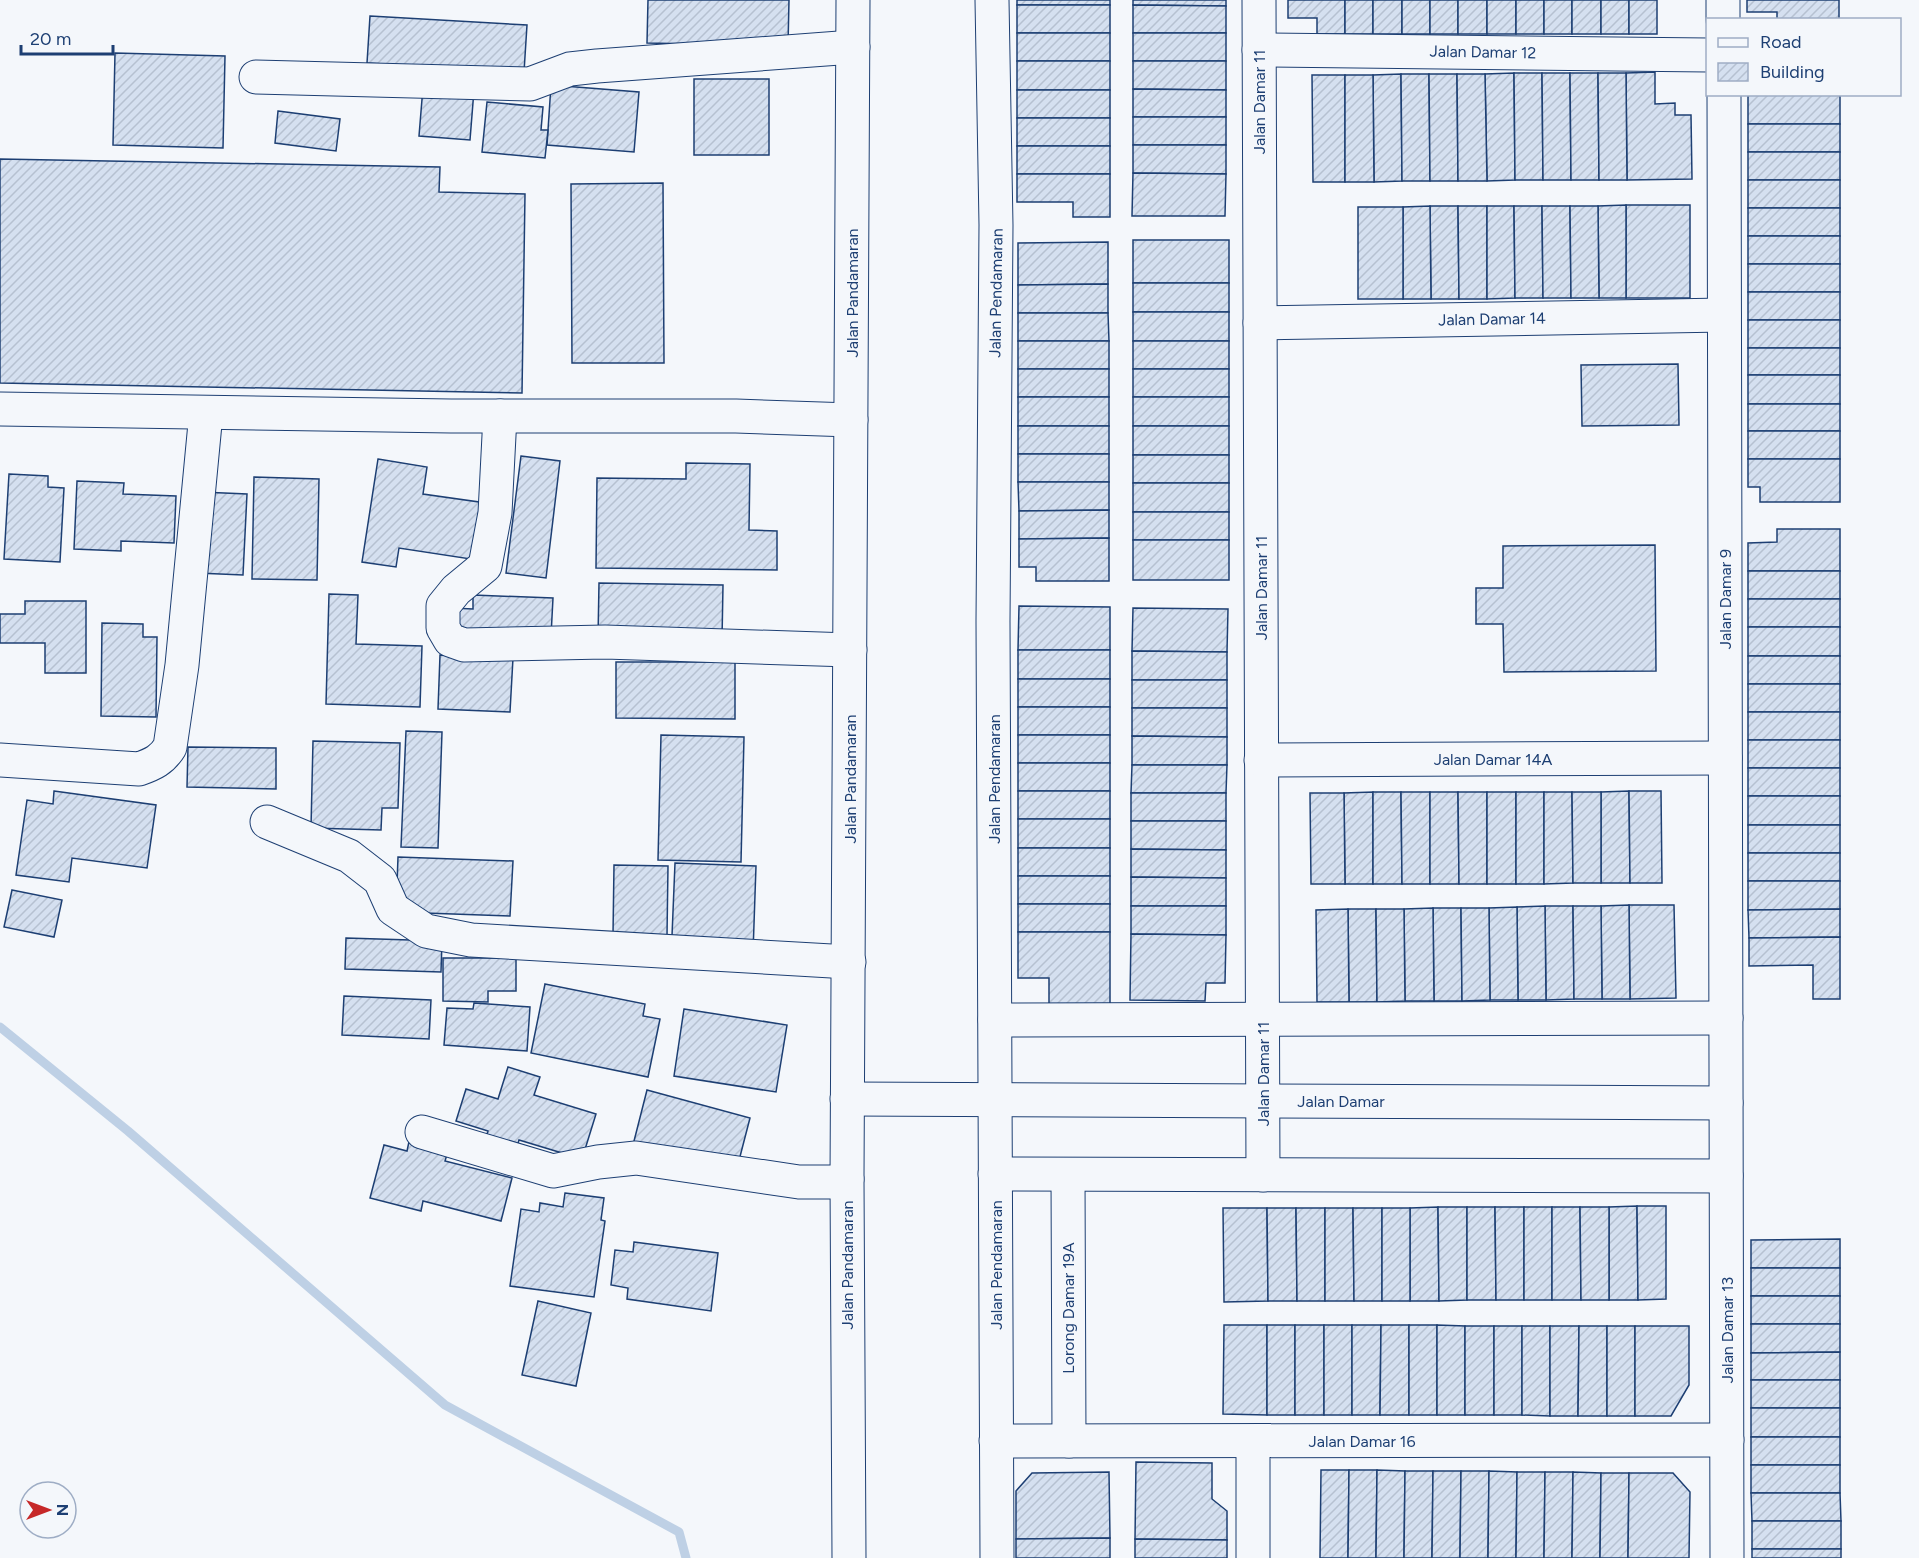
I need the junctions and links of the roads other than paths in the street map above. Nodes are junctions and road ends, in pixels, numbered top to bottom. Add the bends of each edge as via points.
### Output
1 (853, 0) edge
2 (992, 0) edge
3 (1259, 0) edge
4 (1723, 0) edge
5 (1723, 18) edge
6 (853, 47) junction
7 (1259, 50) junction
8 (1706, 55) edge
9 (256, 77) dead end
10 (1724, 96) edge
11 (1724, 315) junction
12 (1260, 323) junction
13 (0, 409) edge
14 (206, 413) junction
15 (500, 416) junction
16 (851, 420) junction
17 (850, 650) junction
18 (1261, 759) junction
19 (1725, 759) junction
20 (0, 760) edge
21 (267, 822) dead end
22 (849, 962) junction
23 (1726, 1018) junction
24 (1262, 1019) junction
25 (995, 1020) junction
26 (847, 1099) junction
27 (995, 1100) junction
28 (1263, 1101) junction
29 (1726, 1103) junction
30 (422, 1132) dead end
31 (995, 1174) junction
32 (1068, 1175) junction
33 (1263, 1175) junction
34 (1726, 1176) junction
35 (847, 1179) junction
36 (1727, 1440) junction
37 (996, 1441) junction
38 (1069, 1441) junction
39 (1253, 1441) junction
40 (849, 1558) edge
41 (997, 1558) edge
42 (1253, 1558) edge
43 (1727, 1558) edge

1 - 6 street, Jalan Pandamaran
2 - 25 street, Jalan Pendamaran via 996,225
3 - 7 street, Jalan Damar 11
4 - 5 street
6 - 9 street via 570,69 530,84
6 - 16 street, Jalan Pandamaran
7 - 8 street, Jalan Damar 12
7 - 12 street, Jalan Damar 11
10 - 11 street, Jalan Damar 9
11 - 12 street, Jalan Damar 14
11 - 19 street, Jalan Damar 9
12 - 18 street, Jalan Damar 11
13 - 14 street
14 - 15 street
14 - 20 street via 182,665 170,747 165,756 139,769
15 - 16 street
15 - 17 street via 495,513 484,566 443,606 443,628 450,640 464,645 617,642
16 - 17 street, Jalan Pandamaran
17 - 22 street, Jalan Pandamaran
18 - 19 street, Jalan Damar 14A
18 - 24 street, Jalan Damar 11
19 - 23 street, Jalan Damar 9
21 - 22 street via 349,856 380,880 393,909 426,931 471,940
22 - 26 street, Jalan Pandamaran
23 - 24 street
23 - 29 street, Jalan Damar 9
24 - 25 street
24 - 28 street, Jalan Damar 11
25 - 27 street, Jalan Pendamaran
26 - 27 street, Jalan Damar
26 - 35 street, Jalan Pandamaran
27 - 28 street, Jalan Damar
27 - 31 street, Jalan Pendamaran
28 - 29 street, Jalan Damar
28 - 33 street, Jalan Damar 11
29 - 34 street, Jalan Damar 13
30 - 35 street via 553,1171 636,1158 799,1182
31 - 32 street
31 - 37 street, Jalan Pendamaran
32 - 33 street
32 - 38 street, Lorong Damar 19A
33 - 34 street
34 - 36 street, Jalan Damar 13
35 - 40 street, Jalan Pandamaran
36 - 39 street, Jalan Damar 16
36 - 43 street, Jalan Damar 13
37 - 38 street, Jalan Damar 16
37 - 41 street, Jalan Pendamaran
38 - 39 street, Jalan Damar 16
39 - 42 street

